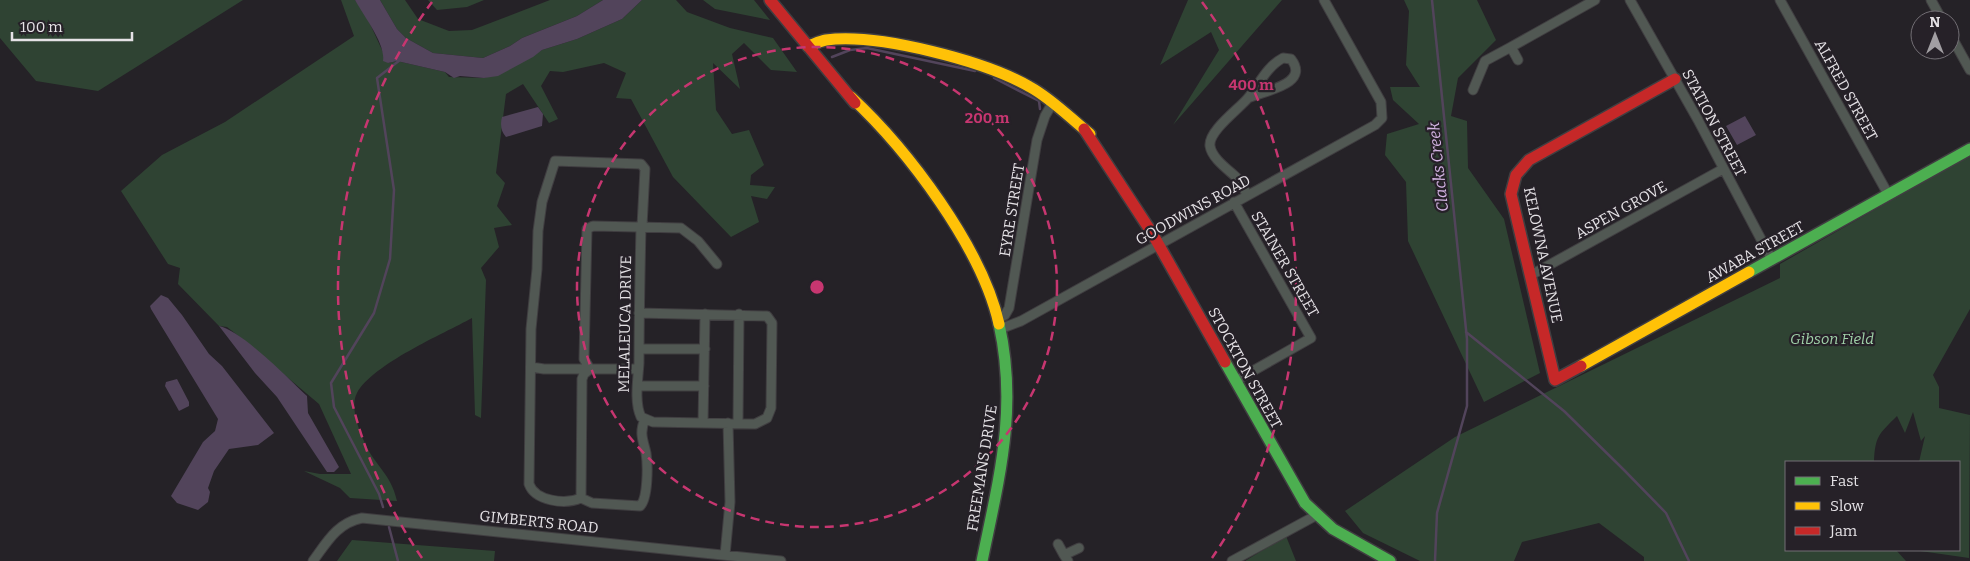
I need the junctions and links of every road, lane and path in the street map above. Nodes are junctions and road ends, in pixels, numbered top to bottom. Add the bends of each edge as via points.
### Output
1 (770, 0) edge
2 (1324, 0) edge
3 (1595, 0) edge
4 (1630, 0) edge
5 (1780, 0) edge
6 (808, 46) junction
7 (1511, 47) junction
8 (1960, 52) edge
9 (1518, 60) dead end
10 (1970, 70) edge
11 (1675, 79) junction
12 (1473, 90) dead end
13 (1248, 98) junction
14 (1053, 102) junction
15 (1970, 149) edge
16 (1723, 168) junction
17 (1888, 194) junction
18 (1247, 195) junction
19 (1234, 202) junction
20 (641, 226) junction
21 (1159, 245) junction
22 (1772, 260) junction
23 (717, 264) dead end
24 (1531, 275) junction
25 (639, 313) junction
26 (706, 314) junction
27 (739, 314) junction
28 (999, 324) junction
29 (639, 349) junction
30 (705, 350) junction
31 (531, 366) junction
32 (590, 369) junction
33 (638, 369) junction
34 (1555, 380) joint
35 (1235, 381) junction
36 (638, 386) junction
37 (704, 386) junction
38 (645, 419) junction
39 (703, 423) junction
40 (733, 423) junction
41 (581, 498) junction
42 (1315, 516) junction
43 (1058, 544) dead end
44 (1079, 548) dead end
45 (725, 555) junction
46 (1066, 558) edge
47 (313, 561) edge
48 (781, 561) edge
49 (982, 561) edge
50 (1232, 561) edge
51 (1390, 561) edge

1 - 6 street, FREEMANS DRIVE
2 - 18 street, GOODWINS ROAD via 1381,102 1382,118
3 - 7 street
4 - 11 street, STATION STREET
5 - 17 street, ALFRED STREET
6 - 14 street, STOCKTON STREET via 818,41 844,39 948,57 1022,82
6 - 28 street, FREEMANS DRIVE via 922,178 962,238 986,282
7 - 9 street
7 - 12 street via 1486,61
8 - 10 street
11 - 16 street, STATION STREET
11 - 24 street, KELOWNA AVENUE via 1518,169 1512,181 1511,194
13 - 13 street via 1277,61 1292,59 1295,76 1273,90
13 - 18 street via 1219,128 1210,147 1239,179
14 - 21 street, STOCKTON STREET via 1084,130
14 - 28 street, EYRE STREET via 1037,140 1009,308
15 - 17 street, AWABA STREET
16 - 22 street, STATION STREET
16 - 24 street, ASPEN GROVE
17 - 22 street, AWABA STREET
18 - 19 street, GOODWINS ROAD
19 - 21 street, GOODWINS ROAD
19 - 35 street, STAINER STREET via 1311,338
20 - 23 street via 681,228 698,241
20 - 25 street, MELALEUCA DRIVE
20 - 31 street, MELALEUCA DRIVE via 644,169 641,164 555,162 539,217
20 - 32 street via 593,226 587,229 584,359
21 - 28 street, GOODWINS ROAD via 1021,321
21 - 35 street, STOCKTON STREET
22 - 34 street, AWABA STREET
24 - 34 street, KELOWNA AVENUE
25 - 26 street
25 - 29 street, MELALEUCA DRIVE
26 - 27 street
26 - 30 street
27 - 40 street
27 - 40 street via 767,316 772,323 771,408 767,418 760,423
28 - 49 street, FREEMANS DRIVE via 1008,384 1007,420
29 - 30 street
29 - 33 street, MELALEUCA DRIVE
30 - 37 street
31 - 32 street
31 - 41 street via 529,484 532,492 540,498 572,501
32 - 33 street
32 - 41 street via 582,379
33 - 36 street, MELALEUCA DRIVE
35 - 42 street, STOCKTON STREET
36 - 37 street
36 - 38 street, MELALEUCA DRIVE via 638,408
37 - 39 street
38 - 39 street
38 - 41 street via 640,432 646,454 644,503 636,507 592,503
39 - 40 street
40 - 45 street
42 - 50 street
42 - 51 street via 1354,543
43 - 46 street
44 - 46 street
45 - 47 street, GIMBERTS ROAD via 362,518 350,520 339,528
45 - 48 street, GIMBERTS ROAD

